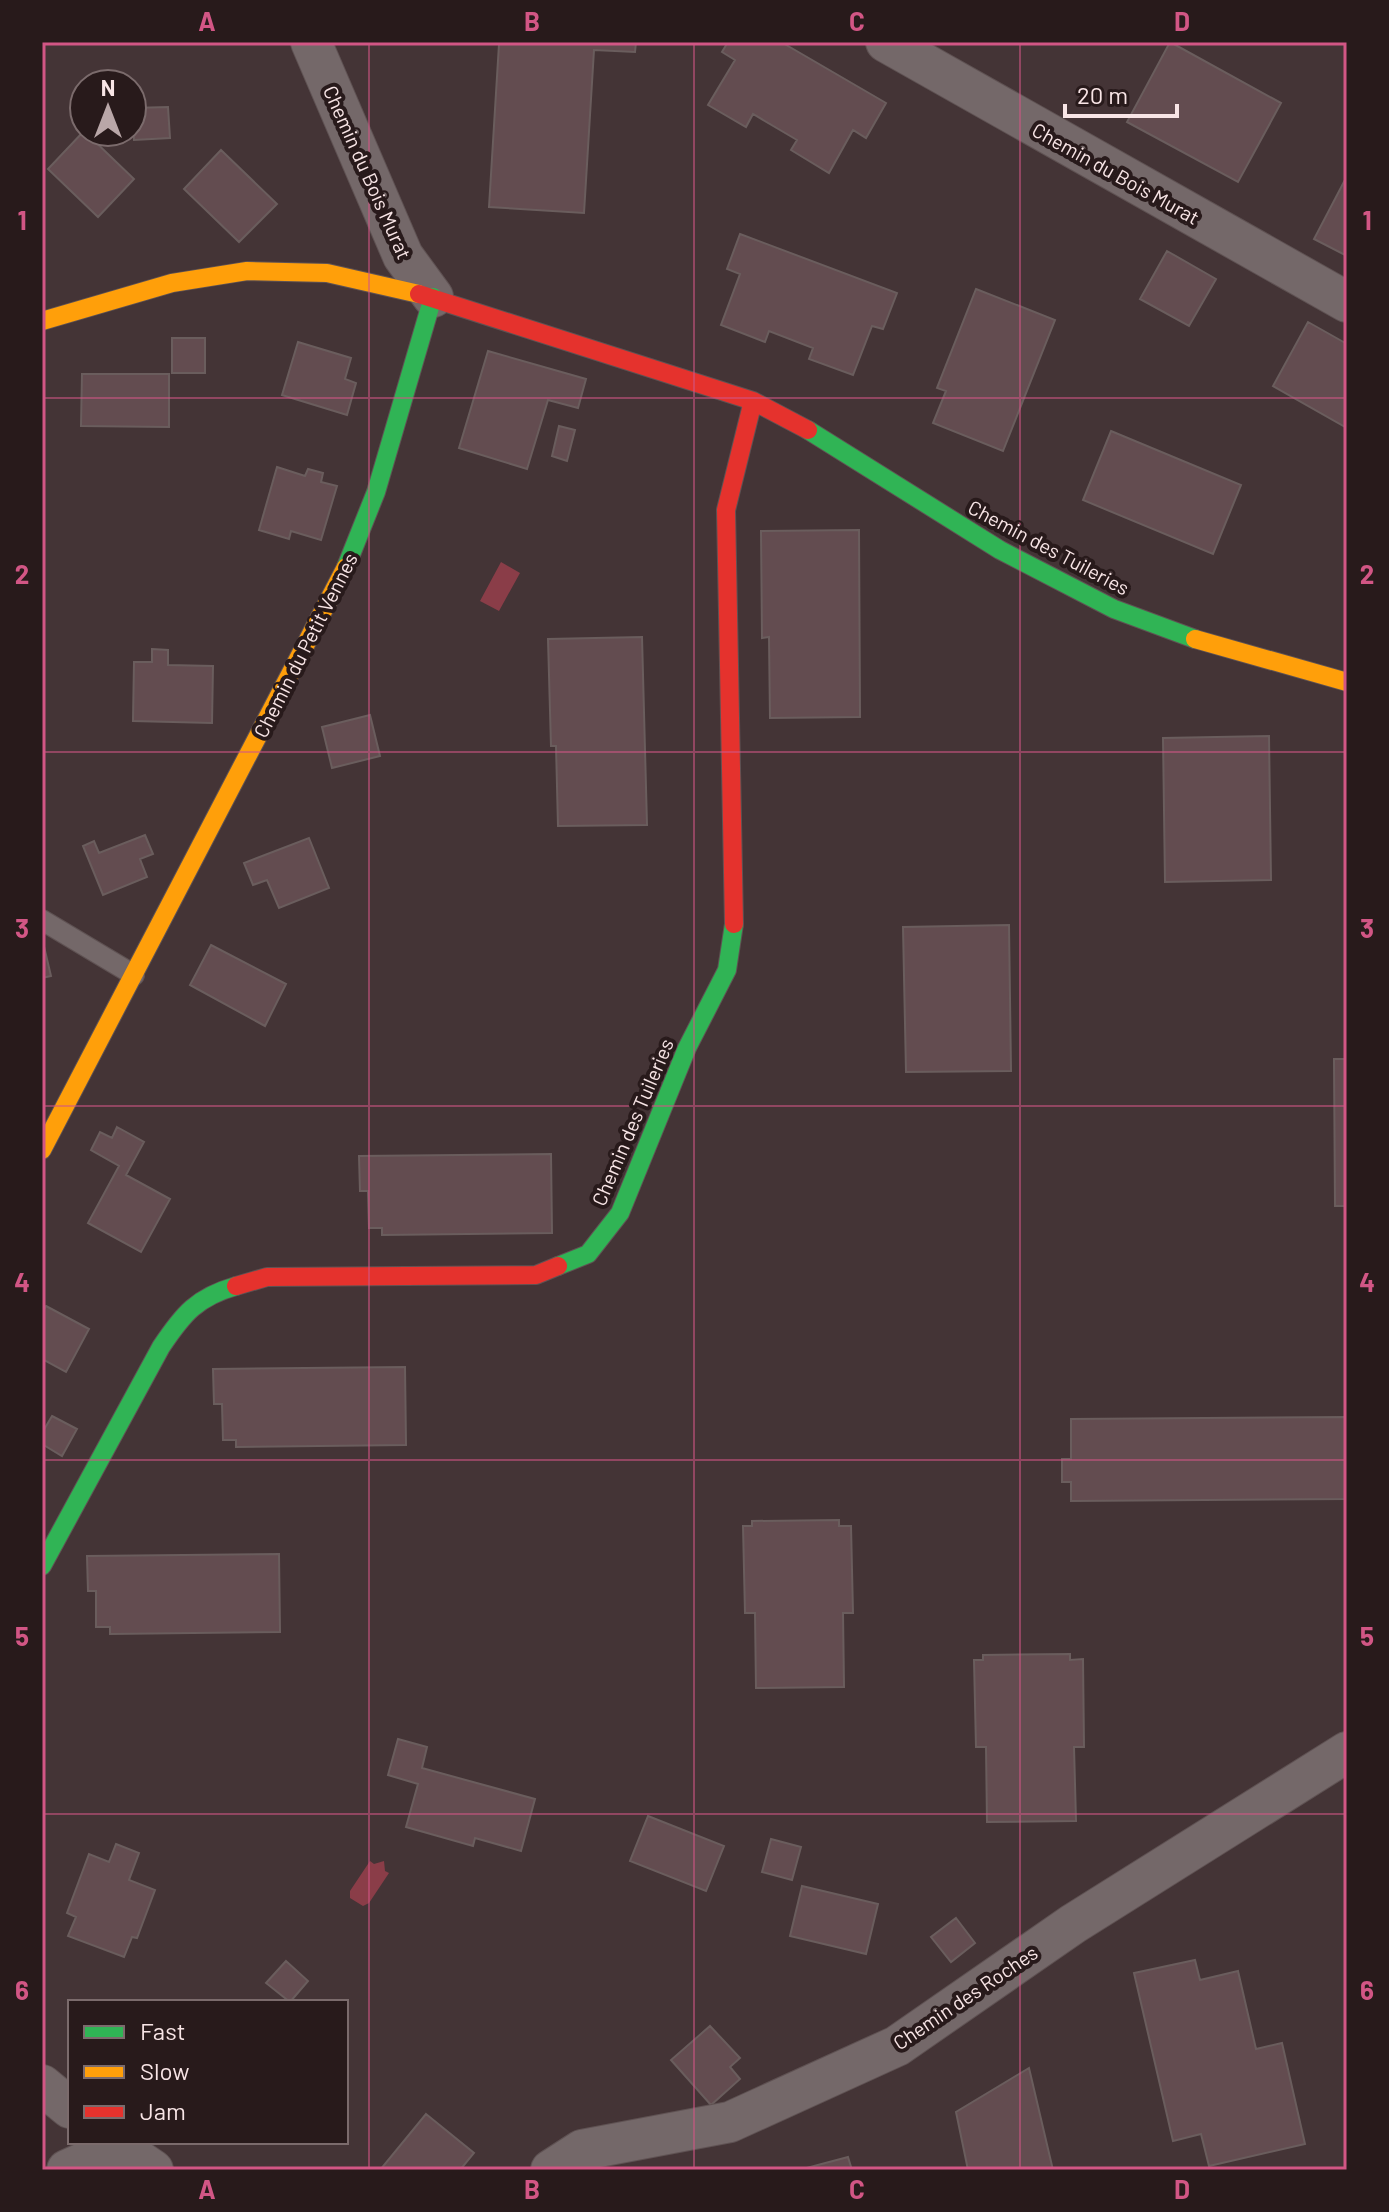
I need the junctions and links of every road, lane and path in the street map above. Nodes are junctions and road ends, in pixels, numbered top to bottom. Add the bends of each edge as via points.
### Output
1 (311, 42) edge
2 (886, 42) edge
3 (433, 297) junction
4 (1347, 302) edge
5 (42, 321) edge
6 (753, 401) junction
7 (1347, 682) edge
8 (42, 920) edge
9 (134, 975) junction
10 (42, 1150) edge
11 (42, 1566) edge
12 (1347, 1752) edge
13 (42, 2085) edge
14 (68, 2106) edge
15 (112, 2144) edge
16 (114, 2144) edge
17 (67, 2170) edge
18 (153, 2170) edge
19 (551, 2170) edge

1 - 3 street, Chemin du Bois Murat via 403,256
2 - 4 street, Chemin du Bois Murat
3 - 5 street, Chemin des Tuileries via 327,273 247,271 172,283
3 - 6 street, Chemin des Tuileries
3 - 9 street, Chemin du Petit Vennes via 376,492 342,578
6 - 7 street, Chemin des Tuileries via 1000,550 1114,609 1213,646
6 - 11 street, Chemin des Tuileries via 726,510 735,920 727,970 687,1048 620,1213 588,1254 536,1275 267,1277 212,1293 182,1315 161,1347
8 - 9 lane
9 - 10 street, Chemin du Petit Vennes
12 - 19 street, Chemin des Roches via 1073,1924 897,2046 730,2122 582,2150
13 - 14 street
15 - 17 street via 107,2152
16 - 18 street

